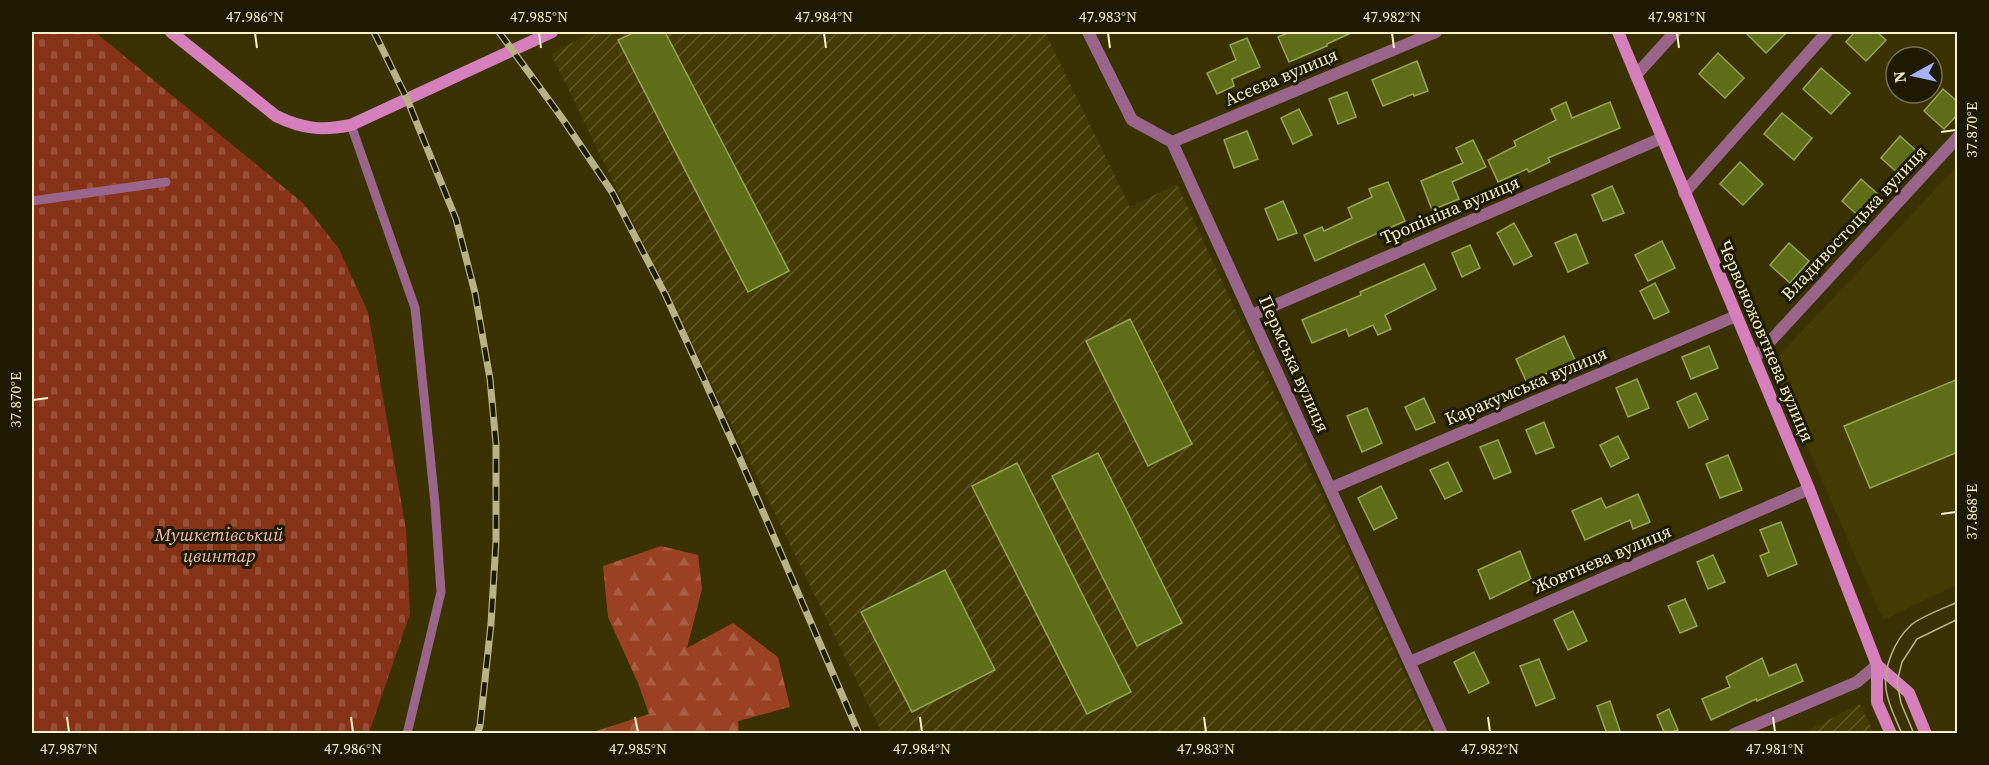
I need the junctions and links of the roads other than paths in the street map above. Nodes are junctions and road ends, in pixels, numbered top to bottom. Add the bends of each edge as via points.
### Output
1 (171, 32) edge
2 (552, 32) edge
3 (1088, 32) edge
4 (1436, 32) edge
5 (1618, 32) edge
6 (1675, 32) edge
7 (1827, 32) edge
8 (1636, 75) junction
9 (351, 125) junction
10 (1958, 137) edge
11 (1662, 138) junction
12 (1173, 142) junction
13 (166, 182) dead end
14 (1684, 193) junction
15 (32, 201) edge
16 (1252, 315) junction
17 (1736, 316) junction
18 (1754, 359) junction
19 (1330, 488) junction
20 (1809, 489) junction
21 (1410, 662) junction
22 (1877, 665) junction
23 (407, 734) edge
24 (1442, 734) edge
25 (1734, 734) edge
26 (1891, 734) edge
27 (1926, 734) edge

1 - 9 main road via 276,116 312,128
2 - 9 main road
3 - 12 street via 1132,120
4 - 12 street, Асєєва вулиця
5 - 8 main road, Червоножовтнева вулиця
6 - 8 street
7 - 14 street
8 - 11 main road, Червоножовтнева вулиця
9 - 23 lane via 415,308 435,504 441,592
10 - 18 street, Владивостоцька вулиця
11 - 14 main road, Червоножовтнева вулиця
11 - 16 street, Тропініна вулиця
12 - 16 street, Пермська вулиця
13 - 15 lane
14 - 17 main road, Червоножовтнева вулиця
16 - 19 street, Пермська вулиця
17 - 18 main road, Червоножовтнева вулиця
17 - 19 street, Каракумська вулиця
18 - 20 main road, Червоножовтнева вулиця
19 - 21 street, Пермська вулиця
20 - 21 street, Жовтнева вулиця
20 - 22 main road, Червоножовтнева вулиця
21 - 24 street, Пермська вулиця
22 - 25 street via 1857,682
22 - 26 main road, Червоножовтнева вулиця via 1877,702
22 - 27 main road, Червоножовтнева вулиця via 1909,693

